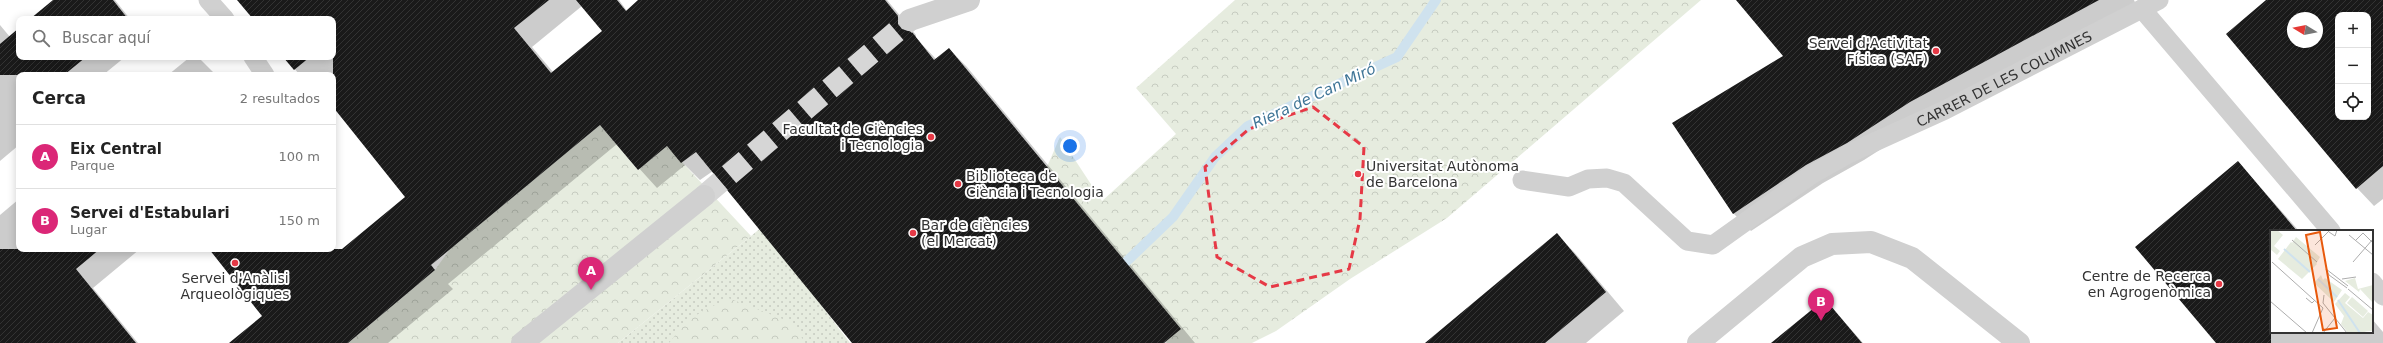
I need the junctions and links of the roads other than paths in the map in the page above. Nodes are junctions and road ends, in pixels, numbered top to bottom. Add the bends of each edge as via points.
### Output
1 (208, 0) edge
2 (921, 0) edge
3 (969, 0) edge
4 (2159, 0) edge
5 (2142, 9) junction
6 (222, 16) edge
7 (255, 60) edge
8 (263, 72) edge
9 (1522, 180) dead end
10 (704, 196) tunnel mouth
11 (2330, 230) edge
12 (2373, 283) edge
13 (2383, 296) edge
14 (522, 343) edge
15 (1698, 343) edge
16 (2019, 343) edge

1 - 6 lane
2 - 3 street via 910,20
4 - 5 lane, CARRER DE LES COLUMNES
5 - 9 lane, CARRER DE LES COLUMNES via 1945,110 1848,154 1811,174 1713,245 1687,241 1624,183 1607,178 1588,179 1569,187
5 - 11 lane
7 - 8 lane
10 - 14 street
12 - 13 lane
15 - 16 street via 1802,257 1832,244 1871,242 1912,258

